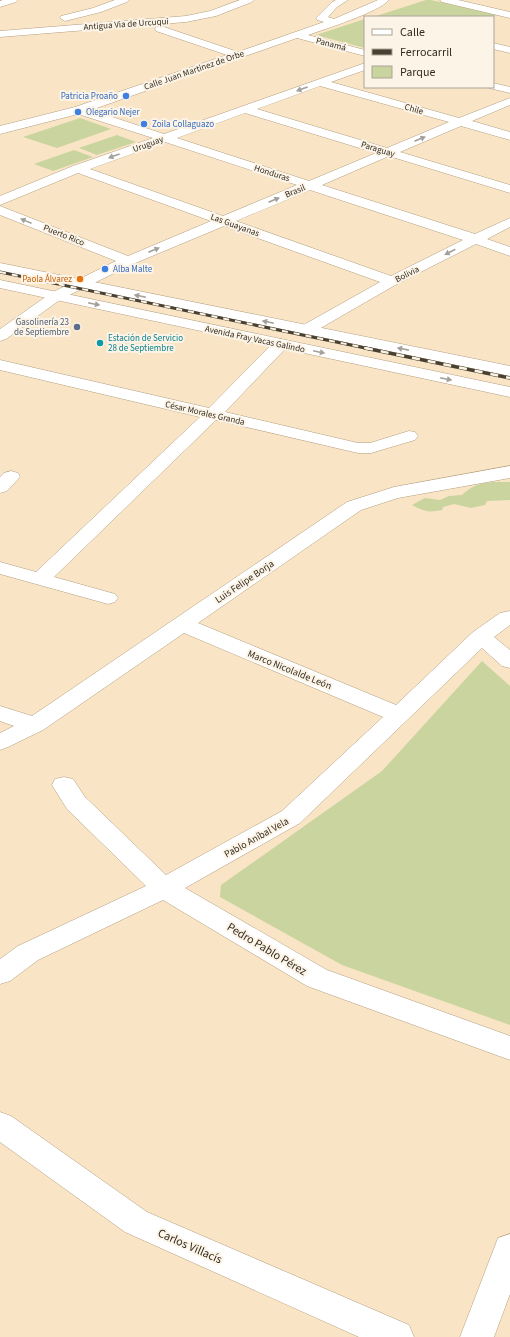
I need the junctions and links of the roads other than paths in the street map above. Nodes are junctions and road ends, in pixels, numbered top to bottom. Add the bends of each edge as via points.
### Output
1 (13, 0) edge
2 (124, 0) edge
3 (249, 0) edge
4 (343, 0) edge
5 (384, 0) edge
6 (445, 0) edge
7 (0, 4) edge
8 (509, 14) edge
9 (494, 20) edge
10 (336, 22) junction
11 (160, 29) dead end
12 (2, 34) edge
13 (297, 35) junction
14 (494, 46) edge
15 (510, 50) edge
16 (364, 53) edge
17 (236, 55) junction
18 (364, 66) edge
19 (319, 82) junction
20 (494, 86) edge
21 (510, 90) edge
22 (510, 101) edge
23 (245, 109) junction
24 (79, 110) junction
25 (6, 117) dead end
26 (460, 122) junction
27 (26, 124) junction
28 (0, 130) edge
29 (510, 136) edge
30 (166, 138) junction
31 (388, 152) junction
32 (78, 169) junction
33 (310, 185) junction
34 (510, 189) edge
35 (0, 201) edge
36 (0, 210) edge
37 (223, 221) junction
38 (510, 222) edge
39 (475, 239) junction
40 (510, 252) edge
41 (128, 261) junction
42 (0, 267) edge
43 (392, 281) junction
44 (80, 283) junction
45 (0, 284) edge
46 (56, 296) junction
47 (306, 330) junction
48 (0, 336) edge
49 (281, 344) junction
50 (0, 365) edge
51 (510, 370) edge
52 (510, 392) edge
53 (212, 415) junction
54 (409, 436) dead end
55 (510, 472) edge
56 (0, 568) edge
57 (40, 579) junction
58 (108, 598) dead end
59 (510, 617) edge
60 (182, 624) junction
61 (481, 637) junction
62 (510, 661) edge
63 (0, 713) edge
64 (399, 714) junction
65 (35, 725) junction
66 (0, 742) edge
67 (64, 785) dead end
68 (164, 888) junction
69 (0, 973) edge
70 (510, 1048) edge
71 (0, 1125) edge
72 (510, 1249) edge
73 (397, 1337) edge
74 (476, 1337) edge

1 - 7 street
2 - 12 street via 97,10
3 - 12 street, Antigua Via de Urcuqui via 212,14 186,20
4 - 10 street via 321,18
5 - 10 street, Calle Juan Martinez de Orbe
6 - 8 street
8 - 9 street
10 - 13 street, Calle Juan Martinez de Orbe
11 - 17 street
13 - 16 street, Panamá
13 - 17 street, Calle Juan Martinez de Orbe
14 - 15 street
17 - 24 street, Calle Juan Martinez de Orbe
18 - 19 street, Uruguay
19 -> 23 street, Uruguay
19 - 26 street, Chile
20 - 21 street
22 - 26 street, Brasil
23 - 30 street, Uruguay
23 - 31 street, Paraguay
24 - 27 street, Calle Juan Martinez de Orbe
24 - 30 street, Honduras
25 - 27 street
26 - 29 street, Chile
31 -> 26 street, Brasil
27 - 28 street, Calle Juan Martinez de Orbe
30 -> 32 street, Uruguay
30 - 33 street, Honduras
31 - 33 street, Brasil
31 - 34 street, Paraguay
32 - 35 street, Uruguay
32 - 37 street, Las Guayanas
37 -> 33 street, Brasil
33 - 39 street, Honduras
41 -> 36 street, Puerto Rico
41 -> 37 street, Brasil
37 - 43 street, Las Guayanas
38 - 39 street, Bolivia
39 - 40 street, Honduras
39 -> 43 street, Bolivia
41 - 44 street, Brasil
42 - 44 street, Avenida Fray Vacas Galindo
43 - 47 street, Bolivia
44 - 46 street, Brasil
47 -> 44 street, Avenida Fray Vacas Galindo
45 - 46 street, Avenida Fray Vacas Galindo
46 - 48 street, Brasil
46 -> 49 street, Avenida Fray Vacas Galindo
51 -> 47 street, Avenida Fray Vacas Galindo
49 -> 52 street, Avenida Fray Vacas Galindo
49 - 53 street
50 - 53 street, César Morales Granda
53 - 54 street, César Morales Granda via 358,448 371,448
53 - 57 street
55 - 60 street, Luis Felipe Borja via 394,494 354,506
56 - 57 street
57 - 58 street
59 - 61 street, Pablo Aníbal Vela
60 - 64 street, Marco Nicolalde León
60 - 65 street, Luis Felipe Borja
61 - 62 street
61 - 64 street, Pablo Aníbal Vela
63 - 65 street
64 - 68 street, Pablo Aníbal Vela via 291,817
65 - 66 street, Luis Felipe Borja
67 - 68 street, Pedro Pablo Pérez via 76,804
68 - 69 street, Pablo Aníbal Vela via 28,953
68 - 70 street, Pedro Pablo Pérez via 317,978
71 - 73 street, Carlos Villacís via 136,1222
72 - 74 street

